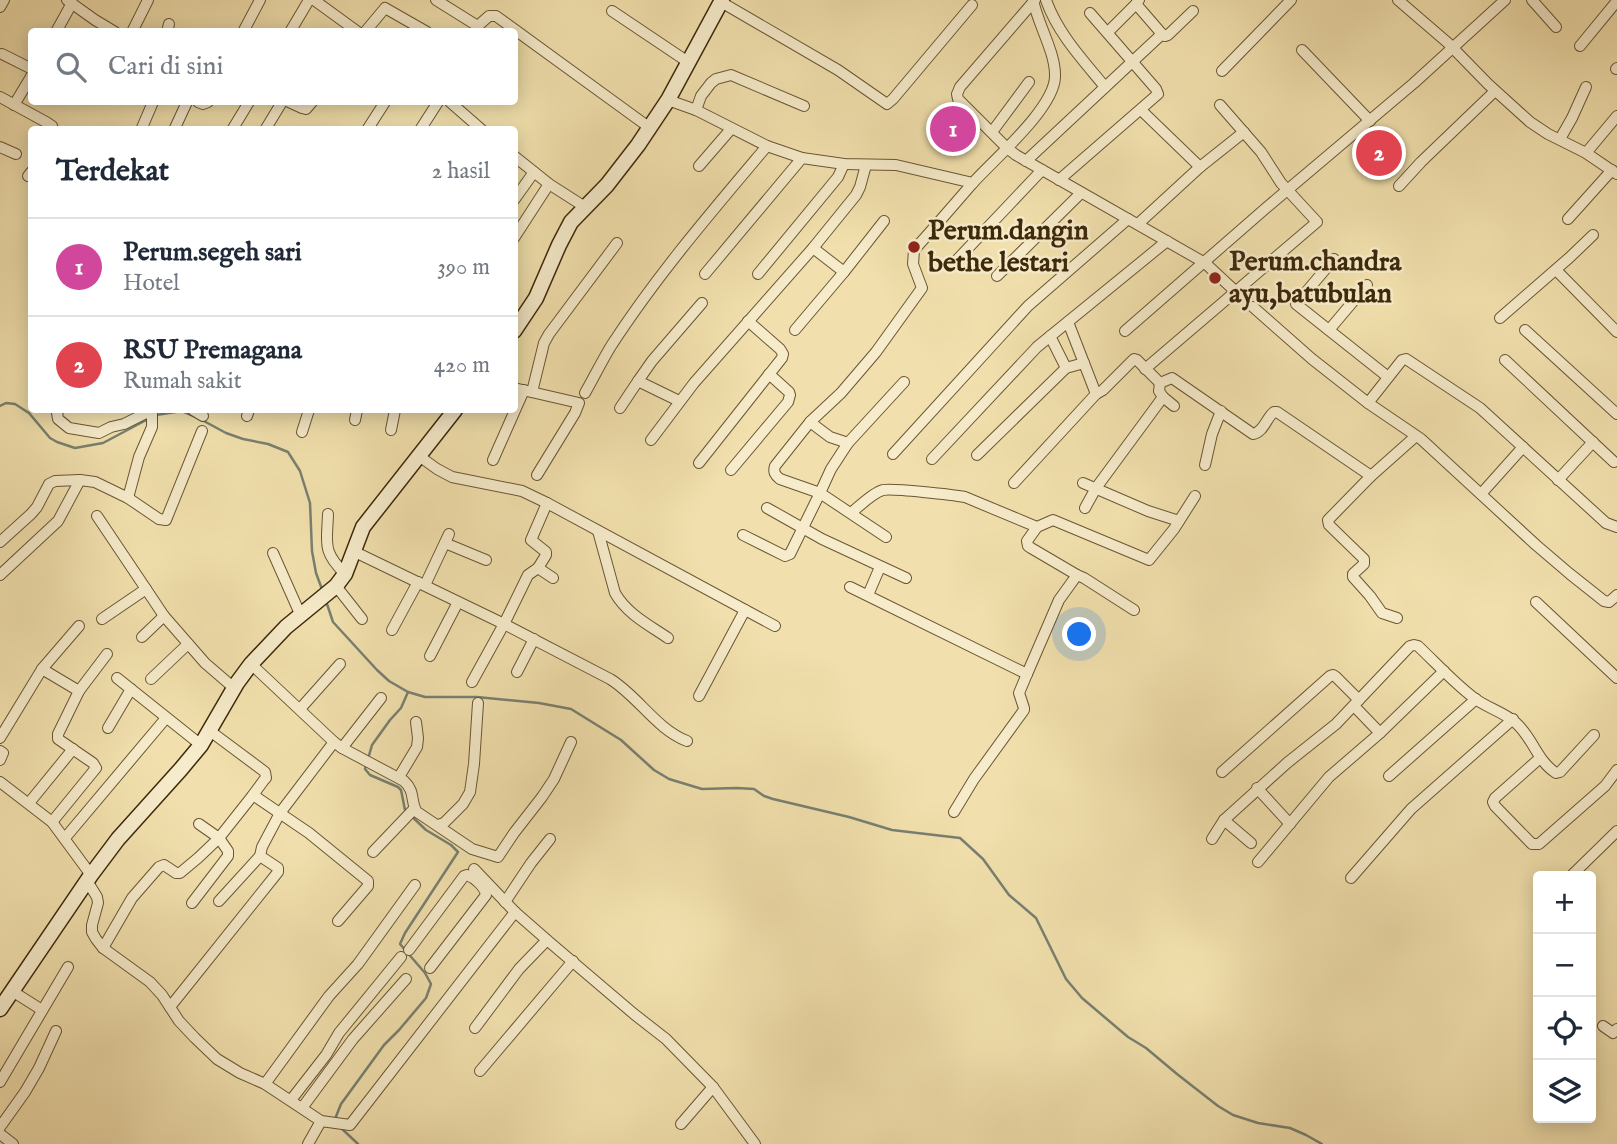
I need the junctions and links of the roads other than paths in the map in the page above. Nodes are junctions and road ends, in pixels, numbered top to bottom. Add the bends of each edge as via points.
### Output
1 (5, 0) edge
2 (148, 0) edge
3 (260, 0) edge
4 (312, 0) edge
5 (436, 0) edge
6 (1034, 0) edge
7 (1046, 0) edge
8 (1291, 0) edge
9 (1398, 0) edge
10 (1505, 0) edge
11 (1532, 0) edge
12 (722, 1) edge
13 (1617, 1) edge
14 (70, 2) edge
15 (1137, 2) edge
16 (972, 5) dead end
17 (0, 7) edge
18 (612, 11) dead end
19 (1193, 11) dead end
20 (1090, 13) dead end
21 (1556, 27) dead end
22 (58, 28) edge
23 (108, 28) edge
24 (134, 28) edge
25 (245, 28) edge
26 (293, 28) edge
27 (354, 28) edge
28 (362, 28) edge
29 (420, 28) edge
30 (512, 28) edge
31 (518, 32) edge
32 (1108, 32) junction
33 (1162, 34) junction
34 (1580, 46) dead end
35 (1453, 48) junction
36 (1301, 50) dead end
37 (2, 54) dead end
38 (688, 62) junction
39 (1132, 62) junction
40 (28, 67) edge
41 (1222, 71) dead end
42 (28, 82) edge
43 (1029, 82) dead end
44 (1105, 87) junction
45 (1586, 87) dead end
46 (1496, 91) junction
47 (0, 97) edge
48 (668, 100) junction
49 (152, 105) edge
50 (186, 105) edge
51 (247, 105) edge
52 (280, 105) edge
53 (383, 105) edge
54 (436, 105) edge
55 (453, 105) edge
56 (1220, 105) dead end
57 (14, 106) junction
58 (804, 106) dead end
59 (696, 110) junction
60 (1141, 110) junction
61 (1617, 116) edge
62 (1370, 121) junction
63 (52, 126) edge
64 (143, 126) edge
65 (176, 126) edge
66 (234, 126) edge
67 (267, 126) edge
68 (370, 126) edge
69 (423, 126) edge
70 (477, 126) edge
71 (650, 128) junction
72 (731, 128) junction
73 (992, 132) junction
74 (1244, 132) junction
75 (1560, 139) junction
76 (768, 146) junction
77 (0, 147) edge
78 (1007, 148) junction
79 (1586, 153) junction
80 (16, 154) dead end
81 (802, 158) junction
82 (518, 159) edge
83 (1026, 161) junction
84 (844, 164) junction
85 (866, 165) junction
86 (699, 166) dead end
87 (1200, 167) junction
88 (1042, 170) junction
89 (534, 172) junction
90 (1614, 172) edge
91 (1059, 180) junction
92 (972, 183) junction
93 (549, 184) junction
94 (1399, 186) dead end
95 (1287, 191) junction
96 (1081, 193) junction
97 (518, 194) edge
98 (585, 207) junction
99 (1128, 219) junction
100 (1568, 219) dead end
101 (884, 221) dead end
102 (1138, 224) junction
103 (518, 231) edge
104 (1593, 235) dead end
105 (1167, 241) junction
106 (617, 243) dead end
107 (813, 248) junction
108 (1334, 259) dead end
109 (954, 263) dead end
110 (1205, 263) junction
111 (1556, 270) junction
112 (844, 272) junction
113 (705, 274) dead end
114 (758, 274) dead end
115 (997, 276) dead end
116 (1367, 285) dead end
117 (1235, 291) junction
118 (702, 303) dead end
119 (1254, 307) dead end
120 (1500, 318) dead end
121 (748, 321) junction
122 (1068, 322) junction
123 (518, 325) edge
124 (795, 330) dead end
125 (1329, 330) junction
126 (1525, 330) dead end
127 (1125, 331) dead end
128 (1617, 332) edge
129 (1050, 336) junction
130 (1505, 360) dead end
131 (1084, 363) junction
132 (1066, 368) junction
133 (1145, 369) junction
134 (769, 374) junction
135 (1388, 376) junction
136 (638, 380) junction
137 (904, 382) dead end
138 (1160, 383) junction
139 (523, 390) edge
140 (585, 393) dead end
141 (1096, 394) junction
142 (1163, 397) junction
143 (679, 401) junction
144 (1368, 403) junction
145 (1174, 406) dead end
146 (620, 408) dead end
147 (1221, 411) junction
148 (58, 413) edge
149 (152, 413) edge
150 (198, 413) edge
151 (308, 413) edge
152 (395, 413) edge
153 (513, 413) edge
154 (451, 414) edge
155 (1617, 414) edge
156 (203, 416) dead end
157 (810, 422) junction
158 (391, 430) dead end
159 (202, 431) dead end
160 (302, 432) dead end
161 (1416, 436) junction
162 (651, 440) dead end
163 (1593, 442) junction
164 (848, 443) junction
165 (1523, 447) junction
166 (893, 454) dead end
167 (977, 455) dead end
168 (419, 456) junction
169 (932, 458) dead end
170 (493, 460) dead end
171 (1614, 462) dead end
172 (699, 463) dead end
173 (1205, 465) dead end
174 (732, 470) dead end
175 (537, 475) dead end
176 (1371, 476) junction
177 (80, 480) junction
178 (1558, 480) junction
179 (1014, 483) dead end
180 (1083, 483) dead end
181 (1096, 488) junction
182 (820, 492) junction
183 (1481, 494) junction
184 (1195, 496) dead end
185 (128, 498) junction
186 (547, 503) junction
187 (767, 508) dead end
188 (1085, 508) dead end
189 (851, 513) junction
190 (328, 514) dead end
191 (97, 516) dead end
192 (1179, 521) junction
193 (1037, 527) junction
194 (1617, 527) edge
195 (804, 528) junction
196 (598, 531) junction
197 (743, 535) dead end
198 (886, 537) dead end
199 (0, 542) edge
200 (353, 551) junction
201 (273, 552) dead end
202 (486, 560) dead end
203 (880, 567) junction
204 (538, 568) junction
205 (0, 575) edge
206 (1077, 575) junction
207 (553, 578) dead end
208 (906, 578) dead end
209 (340, 580) junction
210 (421, 584) junction
211 (850, 587) dead end
212 (146, 589) junction
213 (868, 595) junction
214 (1617, 595) edge
215 (458, 602) junction
216 (1536, 602) dead end
217 (745, 610) junction
218 (1135, 610) dead end
219 (164, 616) junction
220 (301, 616) junction
221 (1397, 618) dead end
222 (362, 619) dead end
223 (102, 620) dead end
224 (504, 624) junction
225 (79, 626) dead end
226 (775, 626) dead end
227 (392, 630) dead end
228 (142, 637) dead end
229 (668, 638) dead end
230 (534, 639) junction
231 (188, 645) junction
232 (107, 653) dead end
233 (430, 656) dead end
234 (251, 664) junction
235 (340, 664) dead end
236 (42, 669) junction
237 (1444, 671) junction
238 (517, 672) dead end
239 (1027, 674) junction
240 (117, 678) dead end
241 (1617, 678) edge
242 (150, 679) dead end
243 (472, 682) dead end
244 (234, 688) junction
245 (131, 689) junction
246 (79, 691) junction
247 (699, 696) dead end
248 (381, 698) dead end
249 (1476, 699) junction
250 (1356, 703) junction
251 (478, 704) dead end
252 (300, 709) junction
253 (166, 718) junction
254 (1513, 719) junction
255 (416, 722) dead end
256 (108, 728) dead end
257 (210, 731) junction
258 (1380, 733) junction
259 (1594, 734) dead end
260 (0, 738) edge
261 (687, 741) dead end
262 (572, 743) dead end
263 (201, 745) junction
264 (338, 745) junction
265 (73, 749) junction
266 (0, 751) edge
267 (1540, 758) junction
268 (0, 760) edge
269 (1617, 770) edge
270 (1222, 772) dead end
271 (1389, 776) dead end
272 (399, 777) junction
273 (0, 782) edge
274 (1257, 788) junction
275 (253, 795) junction
276 (29, 803) junction
277 (414, 809) junction
278 (954, 812) dead end
279 (280, 813) junction
280 (1224, 820) junction
281 (52, 822) junction
282 (199, 824) dead end
283 (1290, 824) junction
284 (438, 825) junction
285 (1617, 831) edge
286 (65, 838) junction
287 (219, 838) junction
288 (550, 839) dead end
289 (1212, 839) dead end
290 (1251, 843) dead end
291 (472, 849) junction
292 (373, 852) dead end
293 (260, 856) junction
294 (1258, 862) dead end
295 (1576, 871) edge
296 (473, 873) junction
297 (89, 878) junction
298 (1351, 878) dead end
299 (415, 885) dead end
300 (219, 901) dead end
301 (505, 902) junction
302 (192, 903) dead end
303 (515, 912) junction
304 (338, 921) dead end
305 (547, 940) junction
306 (103, 948) junction
307 (573, 961) junction
308 (68, 967) dead end
309 (430, 968) dead end
310 (406, 979) dead end
311 (12, 991) junction
312 (170, 1007) junction
313 (0, 1009) edge
314 (42, 1010) junction
315 (1603, 1026) dead end
316 (475, 1028) dead end
317 (1617, 1029) edge
318 (56, 1031) dead end
319 (480, 1072) dead end
320 (0, 1082) edge
321 (265, 1084) junction
322 (713, 1087) junction
323 (291, 1100) junction
324 (302, 1108) junction
325 (321, 1121) junction
326 (681, 1124) dead end
327 (0, 1127) edge
328 (0, 1137) edge
329 (3, 1144) edge
330 (13, 1144) edge
331 (308, 1144) edge
332 (755, 1144) edge

1 - 17 street
2 - 24 street
3 - 25 street
4 - 26 street
4 - 27 street
5 - 30 street via 475,26 496,16
6 - 73 street via 957,94 962,105
6 - 78 street via 1054,62 1055,82 1047,100
7 - 44 street via 1070,45
8 - 41 street
9 - 35 street
10 - 35 street
11 - 21 street
12 - 16 street via 887,104
12 - 38 street
13 - 34 street
14 - 22 street
14 - 23 street
15 - 32 street
15 - 33 street
18 - 38 street
19 - 33 street via 1168,34
20 - 32 street
28 - 29 street via 385,8
31 - 71 street
32 - 39 street
33 - 39 street
35 - 46 street
35 - 62 street
36 - 62 street
37 - 40 street
38 - 48 street
39 - 44 street
39 - 60 street via 1158,92
42 - 57 street
43 - 73 street
44 - 83 street
45 - 75 street
46 - 75 street via 1530,122
46 - 94 street
47 - 57 street
48 - 59 street
48 - 71 street
49 - 64 street
50 - 65 street
51 - 66 street
52 - 67 street
53 - 68 street
54 - 69 street
55 - 70 street
56 - 74 street
57 - 63 street
58 - 59 street via 731,75 711,83
59 - 72 street
60 - 87 street
60 - 91 street
61 - 79 street
62 - 95 street
71 - 98 street
72 - 76 street
72 - 86 street
73 - 78 street
74 - 87 street
74 - 95 street
75 - 79 street
76 - 81 street
76 - 140 street via 646,298
77 - 80 street
78 - 83 street
78 - 92 street
79 - 90 street
81 - 84 street
81 - 113 street
82 - 89 street
83 - 88 street
84 - 85 street
84 - 114 street
85 - 92 street via 896,165
85 - 107 street via 856,195
87 - 102 street
88 - 91 street
88 - 109 street
89 - 93 street
89 - 97 street
90 - 100 street
91 - 96 street
92 - 157 street via 914,250 920,291 876,352
93 - 98 street
93 - 103 street
95 - 110 street
95 - 117 street via 1317,222
96 - 99 street
96 - 115 street
98 - 123 street via 568,228 536,298
99 - 102 street
99 - 166 street via 1028,306
101 - 112 street
102 - 105 street
104 - 111 street
105 - 110 street
105 - 122 street
106 - 139 street via 549,334
107 - 112 street
107 - 121 street
108 - 125 street via 1296,304
110 - 117 street
110 - 127 street
111 - 120 street
111 - 128 street
112 - 124 street
116 - 125 street
117 - 133 street
118 - 136 street
119 - 144 street
121 - 134 street via 783,354
121 - 143 street
122 - 129 street
122 - 131 street
125 - 135 street
126 - 155 street
129 - 132 street
129 - 169 street
130 - 163 street
131 - 132 street
131 - 141 street
132 - 167 street
133 - 138 street
133 - 141 street via 1134,359
134 - 172 street
134 - 174 street via 789,392 788,402
135 - 144 street
135 - 165 street via 1406,359 1480,408
136 - 143 street
136 - 146 street
137 - 164 street
138 - 142 street
138 - 147 street via 1172,378
139 - 175 street via 579,403
141 - 179 street
142 - 145 street
142 - 181 street
143 - 162 street
144 - 161 street
147 - 173 street
147 - 176 street via 1253,434 1277,412
148 - 149 street via 59,422 69,428 99,433
149 - 185 street
150 - 156 street
151 - 160 street
152 - 158 street
153 - 170 street
154 - 168 street
157 - 164 street
157 - 182 street via 774,470 780,479
159 - 185 street via 167,519 159,519
161 - 176 street
161 - 183 street
163 - 171 street
163 - 178 street
164 - 182 street
165 - 178 street
165 - 183 street
168 - 186 street via 453,477 522,491
168 - 200 street via 363,527
176 - 221 street via 1328,523 1364,559 1353,577 1382,613
177 - 185 street
177 - 199 street via 49,484 37,507
177 - 205 street via 58,521
178 - 194 street via 1606,523
180 - 181 street
181 - 188 street
181 - 192 street
182 - 189 street
182 - 195 street
183 - 214 street via 1604,601
184 - 192 street
186 - 196 street
186 - 204 street via 531,536 546,552
187 - 195 street
189 - 193 street via 878,492 889,490 965,497
189 - 198 street
190 - 209 street via 329,555
191 - 212 street
192 - 193 street via 1149,560 1058,522
193 - 206 street via 1028,546
195 - 197 street via 786,556
195 - 203 street
196 - 217 street
196 - 229 street via 619,601
200 - 209 street
200 - 210 street
201 - 220 street
202 - 210 street via 447,538
203 - 208 street
203 - 213 street
204 - 207 street
204 - 224 street via 528,575
206 - 218 street
206 - 239 street via 1059,600
209 - 220 street
209 - 222 street
210 - 215 street
210 - 227 street
211 - 213 street
212 - 219 street
212 - 223 street
213 - 239 street
215 - 224 street
215 - 233 street
216 - 241 street
217 - 226 street
217 - 247 street
219 - 228 street
219 - 231 street
220 - 234 street
224 - 230 street
224 - 243 street
225 - 236 street
230 - 238 street
230 - 261 street via 618,684 669,732
231 - 242 street
231 - 244 street
232 - 246 street
234 - 244 street
234 - 252 street
235 - 252 street
236 - 246 street
236 - 260 street
237 - 249 street
237 - 250 street via 1418,646 1410,646
237 - 258 street
239 - 278 street via 1019,693 1024,710
240 - 245 street
244 - 257 street
245 - 253 street
245 - 256 street
246 - 265 street via 58,734 59,740
248 - 264 street
249 - 254 street
249 - 271 street
250 - 258 street
250 - 270 street via 1336,677 1330,676
250 - 274 street
251 - 284 street via 470,792
252 - 264 street
253 - 263 street
253 - 286 street
254 - 267 street
254 - 298 street via 1411,808
255 - 272 street via 418,743
257 - 263 street
257 - 275 street via 265,772 266,778
258 - 283 street via 1329,777
259 - 267 street via 1560,772
262 - 291 street via 554,779 498,857
263 - 297 street
264 - 272 street
264 - 279 street
265 - 276 street
265 - 281 street via 96,768
266 - 268 street
267 - 269 street via 1493,802 1535,845 1605,786
272 - 277 street via 411,789
273 - 276 street
274 - 280 street
274 - 283 street
275 - 279 street
275 - 287 street
276 - 281 street
277 - 284 street
277 - 292 street
279 - 293 street
279 - 304 street via 368,881
280 - 289 street
280 - 290 street
281 - 286 street
282 - 287 street
283 - 294 street
284 - 291 street
285 - 295 street
286 - 297 street
287 - 302 street via 228,856
287 - 306 street via 180,873 159,867 132,898
288 - 301 street
291 - 296 street
293 - 300 street
293 - 312 street via 278,867 278,872
296 - 301 street
296 - 309 street via 486,895
296 - 323 street via 464,876
297 - 306 street via 98,904 92,932
297 - 311 street
299 - 321 street
301 - 303 street
303 - 305 street
303 - 325 street via 352,1124
305 - 307 street
305 - 316 street
306 - 312 street via 150,982
307 - 319 street
307 - 322 street via 666,1039
308 - 314 street
310 - 324 street via 353,1039
311 - 313 street
311 - 314 street
312 - 321 street via 217,1059
314 - 320 street
315 - 317 street via 1613,1033
318 - 327 street via 39,1068
321 - 323 street
322 - 326 street
322 - 332 street
323 - 324 street
324 - 325 street
325 - 331 street
328 - 329 street
328 - 330 street

